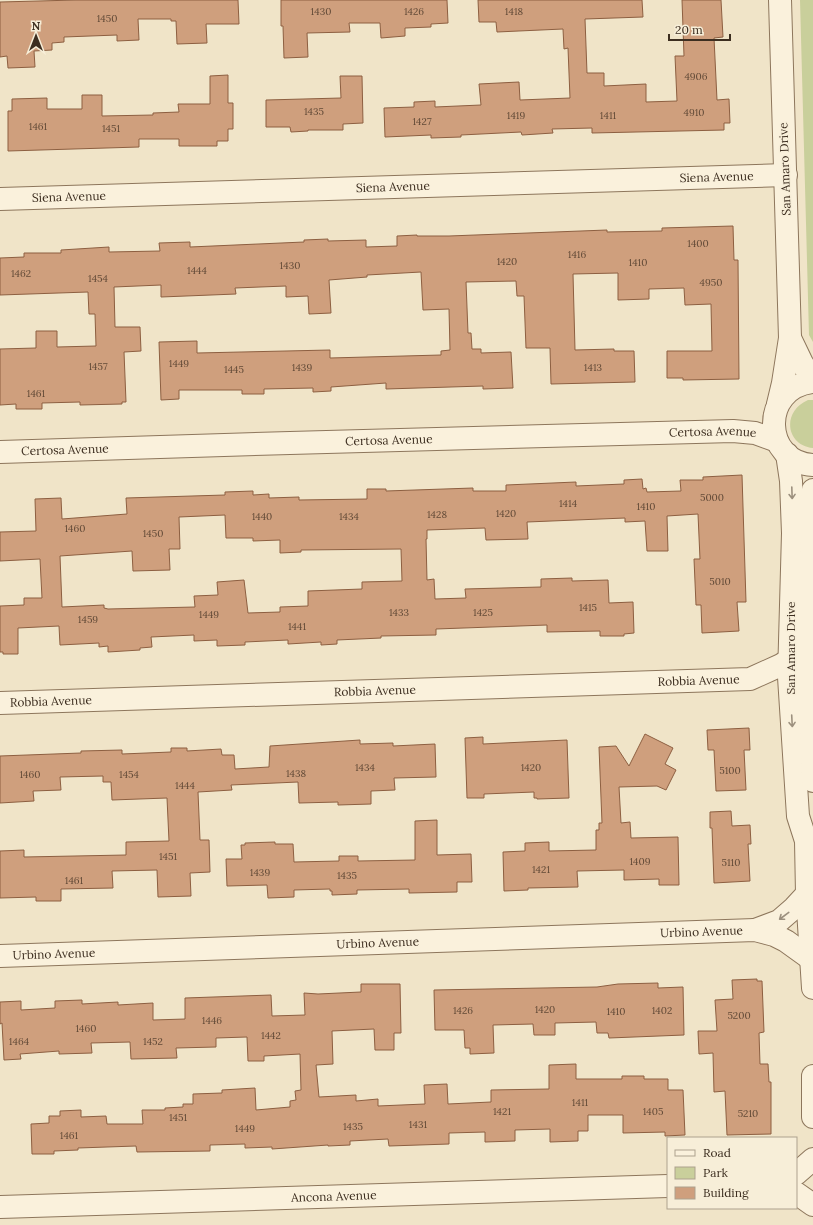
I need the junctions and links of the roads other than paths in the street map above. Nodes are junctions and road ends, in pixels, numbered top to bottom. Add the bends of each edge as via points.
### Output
1 (780, 0) edge
2 (786, 175) junction
3 (0, 199) edge
4 (790, 338) junction
5 (813, 381) edge
6 (778, 404) junction
7 (782, 447) junction
8 (0, 452) edge
9 (813, 465) edge
10 (813, 490) edge
11 (805, 678) edge
12 (750, 679) junction
13 (0, 703) edge
14 (813, 781) edge
15 (813, 818) edge
16 (806, 841) junction
17 (807, 894) junction
18 (755, 930) junction
19 (0, 956) edge
20 (811, 959) junction
21 (813, 988) edge
22 (813, 1076) edge
23 (813, 1117) edge
24 (813, 1160) edge
25 (797, 1173) edge
26 (667, 1186) edge
27 (797, 1194) edge
28 (813, 1205) edge
29 (0, 1207) edge

1 - 2 street, San Amaro Drive
2 - 3 street, Siena Avenue
2 - 4 street, San Amaro Drive
4 - 5 street, San Amaro Drive
4 - 6 street, San Amaro Drive
5 - 6 street via 790,390
6 - 7 street, San Amaro Drive via 773,421
7 - 8 street, Certosa Avenue via 755,434 733,431
7 - 9 street, Certosa Avenue via 801,463
7 -> 11 street, San Amaro Drive via 791,480 793,533 790,630
10 - 11 street, San Amaro Drive via 810,507 812,543
11 - 12 street, Robbia Avenue
11 - 12 street, Robbia Avenue via 776,668
11 - 14 street, San Amaro Drive
11 -> 16 street, San Amaro Drive via 798,816
12 - 13 street, Robbia Avenue
15 - 16 street, San Amaro Drive
16 - 17 street, San Amaro Drive
17 -> 18 street, Urbino Avenue via 779,920
17 - 20 street, San Amaro Drive
18 - 19 street, Urbino Avenue
18 - 20 street, Urbino Avenue via 786,941
20 - 21 street, San Amaro Drive
22 - 23 street
24 - 25 street
26 - 29 street, Ancona Avenue
27 - 28 street

